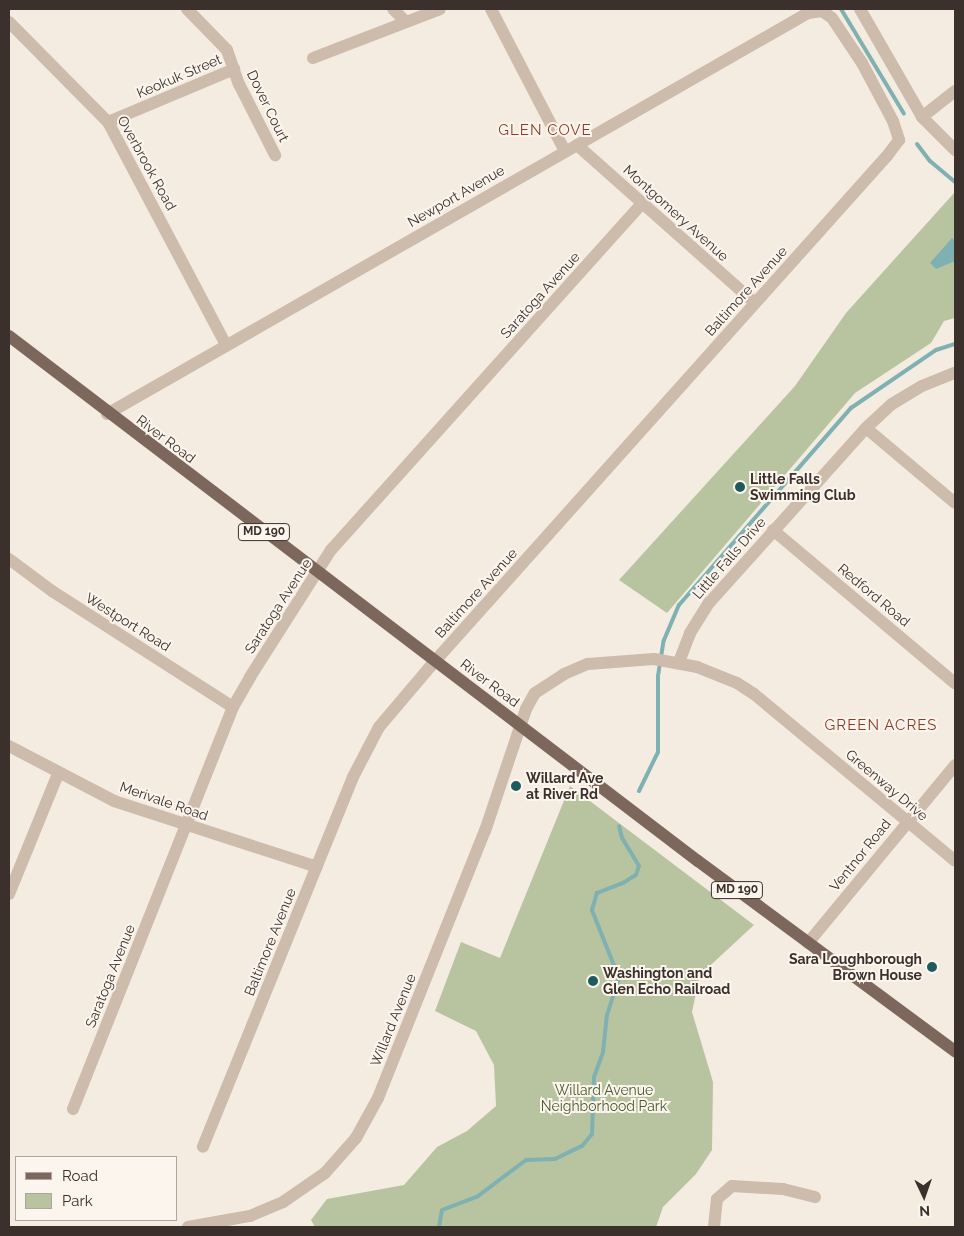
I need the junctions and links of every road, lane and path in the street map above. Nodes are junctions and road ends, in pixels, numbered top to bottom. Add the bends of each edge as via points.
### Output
1 (186, 9) edge
2 (392, 9) edge
3 (440, 9) edge
4 (491, 9) edge
5 (860, 9) edge
6 (822, 11) joint
7 (9, 22) edge
8 (406, 22) junction
9 (313, 58) dead end
10 (234, 70) junction
11 (955, 91) edge
12 (922, 117) junction
13 (108, 122) junction
14 (577, 145) junction
15 (955, 150) edge
16 (565, 151) junction
17 (275, 155) dead end
18 (642, 203) junction
19 (755, 303) junction
20 (9, 336) edge
21 (225, 343) junction
22 (955, 373) edge
23 (107, 414) junction
24 (866, 428) junction
25 (955, 503) edge
26 (773, 530) junction
27 (9, 559) edge
28 (318, 573) junction
29 (435, 661) junction
30 (674, 661) junction
31 (955, 683) edge
32 (233, 707) junction
33 (522, 726) junction
34 (9, 746) edge
35 (955, 764) edge
36 (58, 774) junction
37 (907, 821) junction
38 (186, 825) junction
39 (955, 862) edge
40 (317, 867) junction
41 (9, 894) edge
42 (808, 943) junction
43 (955, 1051) edge
44 (73, 1108) dead end
45 (203, 1147) dead end
46 (815, 1197) dead end
47 (188, 1227) edge
48 (714, 1227) edge

1 - 10 street, Dover Court via 227,50
2 - 8 street
3 - 8 street
4 - 16 street
5 - 12 street
6 - 14 street, Newport Avenue via 808,13
6 - 19 street, Baltimore Avenue via 832,18 862,63 884,102 899,140
7 - 13 street, Overbrook Road
8 - 9 street
10 - 13 street, Keokuk Street
10 - 17 street, Dover Court
11 - 12 street
12 - 15 street
13 - 21 street, Overbrook Road
14 - 16 street, Newport Avenue
14 - 18 street, Montgomery Avenue
16 - 21 street, Newport Avenue
18 - 19 street, Montgomery Avenue
18 - 28 street, Saratoga Avenue via 338,543
19 - 29 street, Baltimore Avenue
20 - 23 main road, River Road / MD 190
21 - 23 street, Newport Avenue
22 - 24 street, Little Falls Drive via 922,386 892,404
23 - 28 main road, River Road / MD 190
24 - 25 street
24 - 26 street, Little Falls Drive
26 - 30 street, Little Falls Drive via 709,603
26 - 31 street, Redford Road
27 - 32 street, Westport Road via 52,591
28 - 29 main road, River Road / MD 190
28 - 32 street, Saratoga Avenue
29 - 33 main road, River Road / MD 190
29 - 40 street, Baltimore Avenue via 379,727 353,777
30 - 33 street, Greenway Drive via 654,659 588,664 564,674 536,693 526,709
30 - 37 street, Greenway Drive via 715,673 754,694
32 - 38 street, Saratoga Avenue
33 - 42 main road, River Road / MD 190
33 - 47 street, Willard Avenue via 485,832 378,1098 362,1128 334,1164 294,1197 250,1216
34 - 36 street, Merivale Road
35 - 37 street, Ventnor Road
36 - 38 street, Merivale Road via 114,801
36 - 41 street
37 - 39 street, Greenway Drive
37 - 42 street, Ventnor Road
38 - 40 street, Merivale Road
38 - 44 street, Saratoga Avenue
40 - 45 street, Baltimore Avenue
42 - 43 main road, River Road / MD 190
46 - 48 street via 783,1189 732,1186 718,1199

